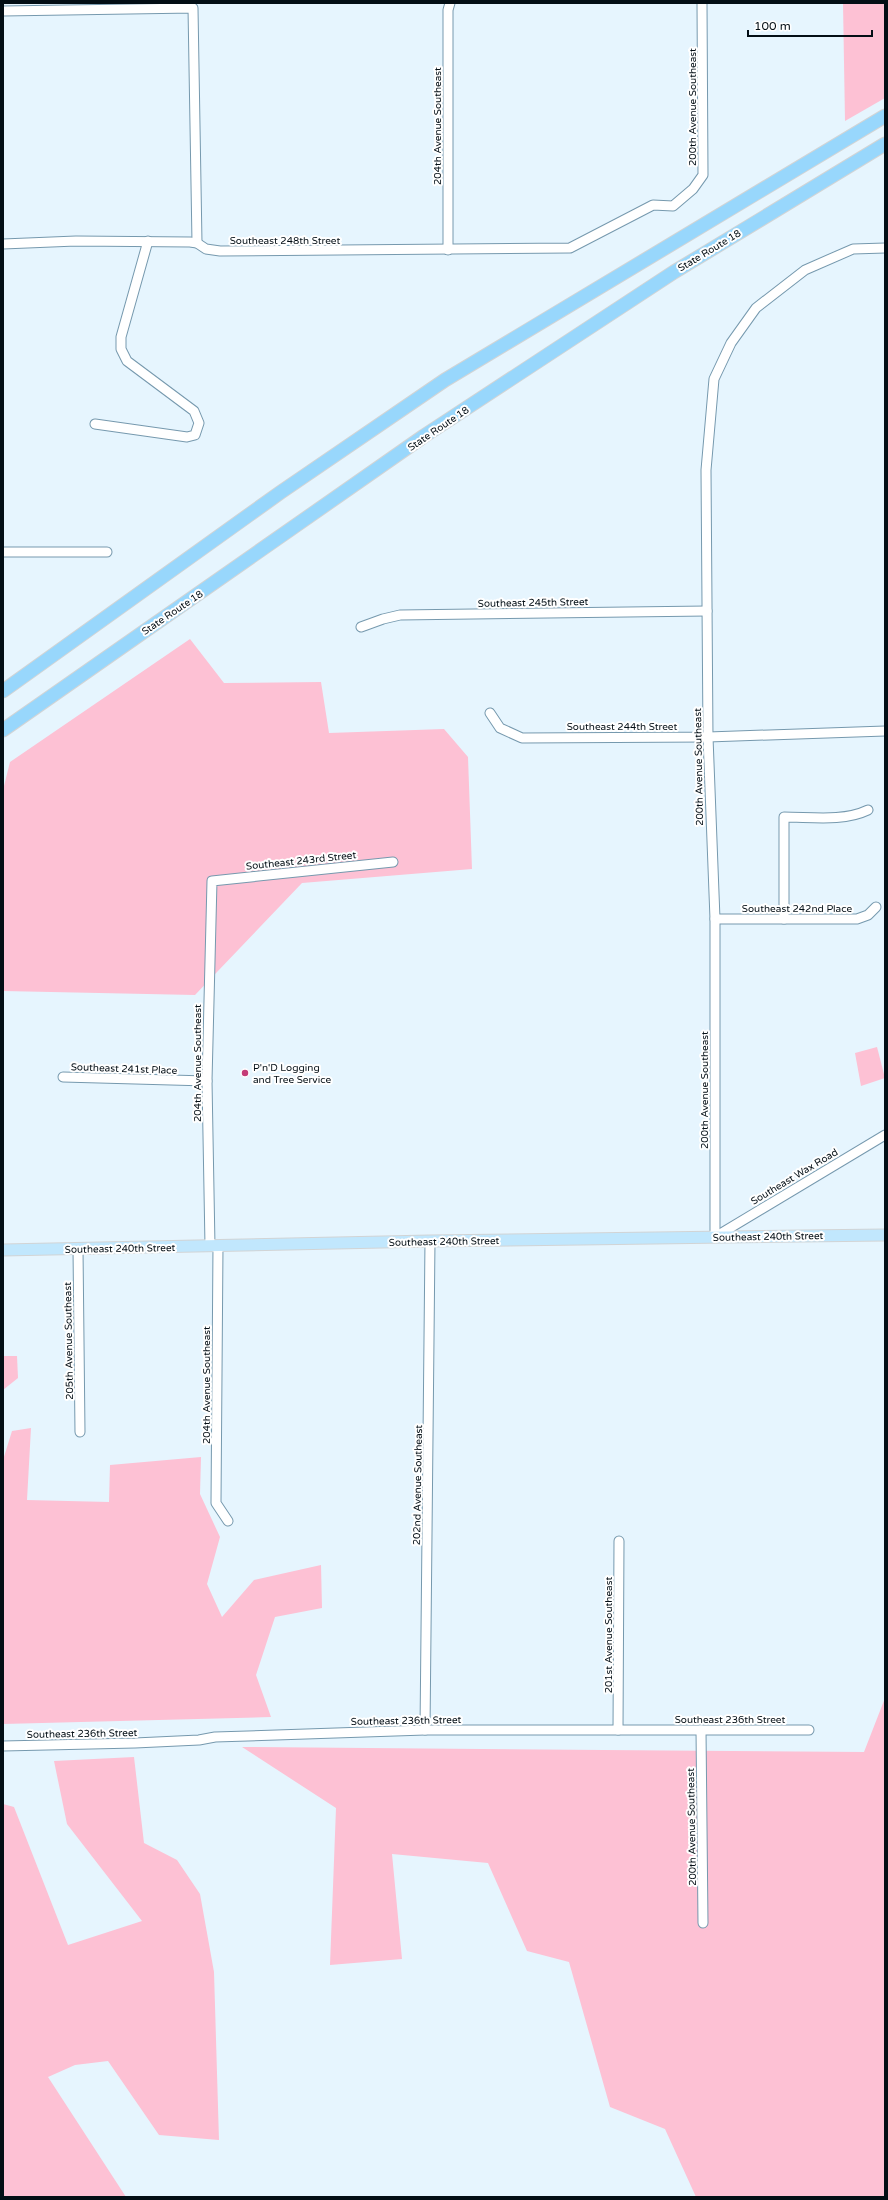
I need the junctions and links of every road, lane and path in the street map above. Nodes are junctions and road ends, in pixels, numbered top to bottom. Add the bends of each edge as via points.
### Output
1 (450, 3) edge
2 (702, 3) edge
3 (3, 11) edge
4 (885, 116) edge
5 (885, 144) edge
6 (148, 241) junction
7 (198, 243) junction
8 (3, 244) edge
9 (570, 248) joint
10 (885, 248) edge
11 (448, 250) junction
12 (95, 424) dead end
13 (3, 552) edge
14 (106, 552) dead end
15 (707, 611) junction
16 (361, 627) dead end
17 (3, 691) edge
18 (490, 713) dead end
19 (3, 730) edge
20 (885, 731) edge
21 (708, 737) junction
22 (868, 810) dead end
23 (393, 862) dead end
24 (212, 881) joint
25 (876, 907) dead end
26 (714, 919) junction
27 (784, 919) junction
28 (63, 1077) dead end
29 (207, 1081) junction
30 (885, 1135) edge
31 (885, 1235) edge
32 (715, 1237) junction
33 (430, 1240) junction
34 (214, 1246) junction
35 (78, 1249) junction
36 (3, 1250) edge
37 (80, 1432) dead end
38 (228, 1521) dead end
39 (619, 1541) dead end
40 (425, 1730) junction
41 (618, 1730) junction
42 (701, 1730) junction
43 (809, 1730) dead end
44 (3, 1746) edge
45 (703, 1923) dead end

1 - 11 street, 204th Avenue Southeast
2 - 9 street, 200th Avenue Southeast via 703,175 693,189 673,206 653,205
3 - 7 street via 193,8
4 - 17 highway via 445,380 275,497
5 - 19 highway, State Route 18 via 674,272 424,436
6 - 7 street, Southeast 248th Street
6 - 8 street, Southeast 248th Street
6 - 12 street via 121,337 121,349 127,361 194,411 199,423 195,435 187,437
7 - 11 street, Southeast 248th Street via 206,249 220,251
9 - 11 street, Southeast 248th Street
10 - 15 street, 200th Avenue Southeast via 853,249 805,270 756,308 731,343 714,379 706,470
13 - 14 street
15 - 16 street, Southeast 245th Street via 400,616
15 - 21 street, 200th Avenue Southeast
18 - 21 street, Southeast 244th Street via 500,728 522,738
20 - 21 street, Southeast 244th Street
21 - 26 street, 200th Avenue Southeast
22 - 27 street via 845,817 784,817
23 - 24 street, Southeast 243rd Street
24 - 29 street, 204th Avenue Southeast
25 - 27 street, Southeast 242nd Place via 868,915 858,919
26 - 27 street, Southeast 242nd Place
26 - 32 street, 200th Avenue Southeast
28 - 29 street, Southeast 241st Place
29 - 34 street, 204th Avenue Southeast
30 - 32 street, Southeast Wax Road
31 - 32 main road, Southeast 240th Street
32 - 33 main road, Southeast 240th Street
33 - 34 main road, Southeast 240th Street
33 - 40 street, 202nd Avenue Southeast
34 - 35 main road, Southeast 240th Street
34 - 38 street, 204th Avenue Southeast via 216,1503
35 - 36 main road, Southeast 240th Street
35 - 37 street, 205th Avenue Southeast
39 - 41 street, 201st Avenue Southeast
40 - 41 street, Southeast 236th Street
40 - 44 street, Southeast 236th Street via 215,1736 199,1740 135,1743
41 - 42 street, Southeast 236th Street
42 - 43 street, Southeast 236th Street
42 - 45 street, 200th Avenue Southeast

